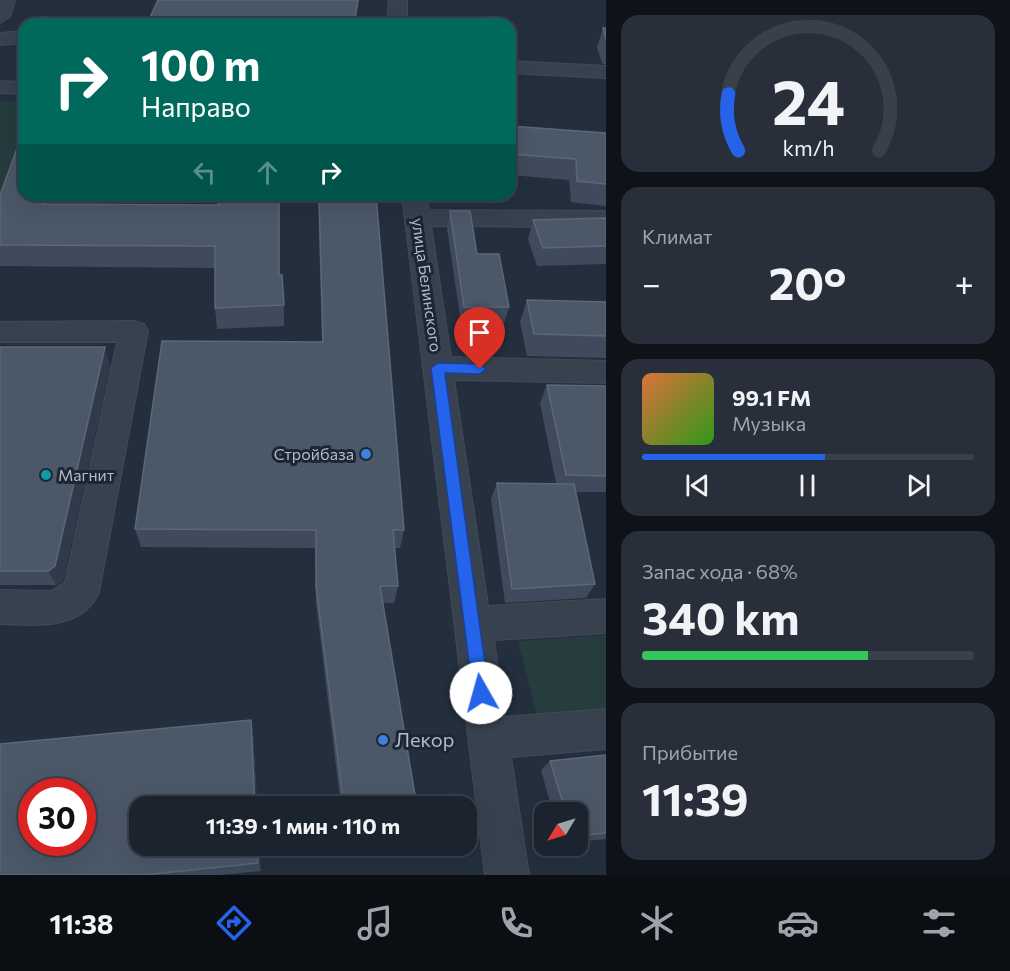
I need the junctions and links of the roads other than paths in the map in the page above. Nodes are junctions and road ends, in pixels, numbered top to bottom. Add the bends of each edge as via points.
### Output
1 (6, 0) edge
2 (398, 0) edge
3 (0, 17) edge
4 (397, 18) edge
5 (18, 38) edge
6 (0, 39) edge
7 (516, 67) edge
8 (606, 72) edge
9 (0, 87) edge
10 (18, 88) edge
11 (416, 207) edge
12 (606, 219) edge
13 (0, 332) edge
14 (438, 368) junction
15 (606, 372) edge
16 (0, 607) edge
17 (606, 616) edge
18 (472, 624) junction
19 (606, 729) edge
20 (487, 739) junction
21 (507, 875) edge

1 - 3 street
2 - 4 street
5 - 6 street
7 - 8 street
9 - 10 street
11 - 12 street
11 - 14 street, улица Белинского
13 - 16 street via 134,331 81,592 56,608
14 - 15 street
14 - 18 street, улица Белинского
17 - 18 street
18 - 20 street, улица Белинского
19 - 20 street
20 - 21 street, улица Белинского

